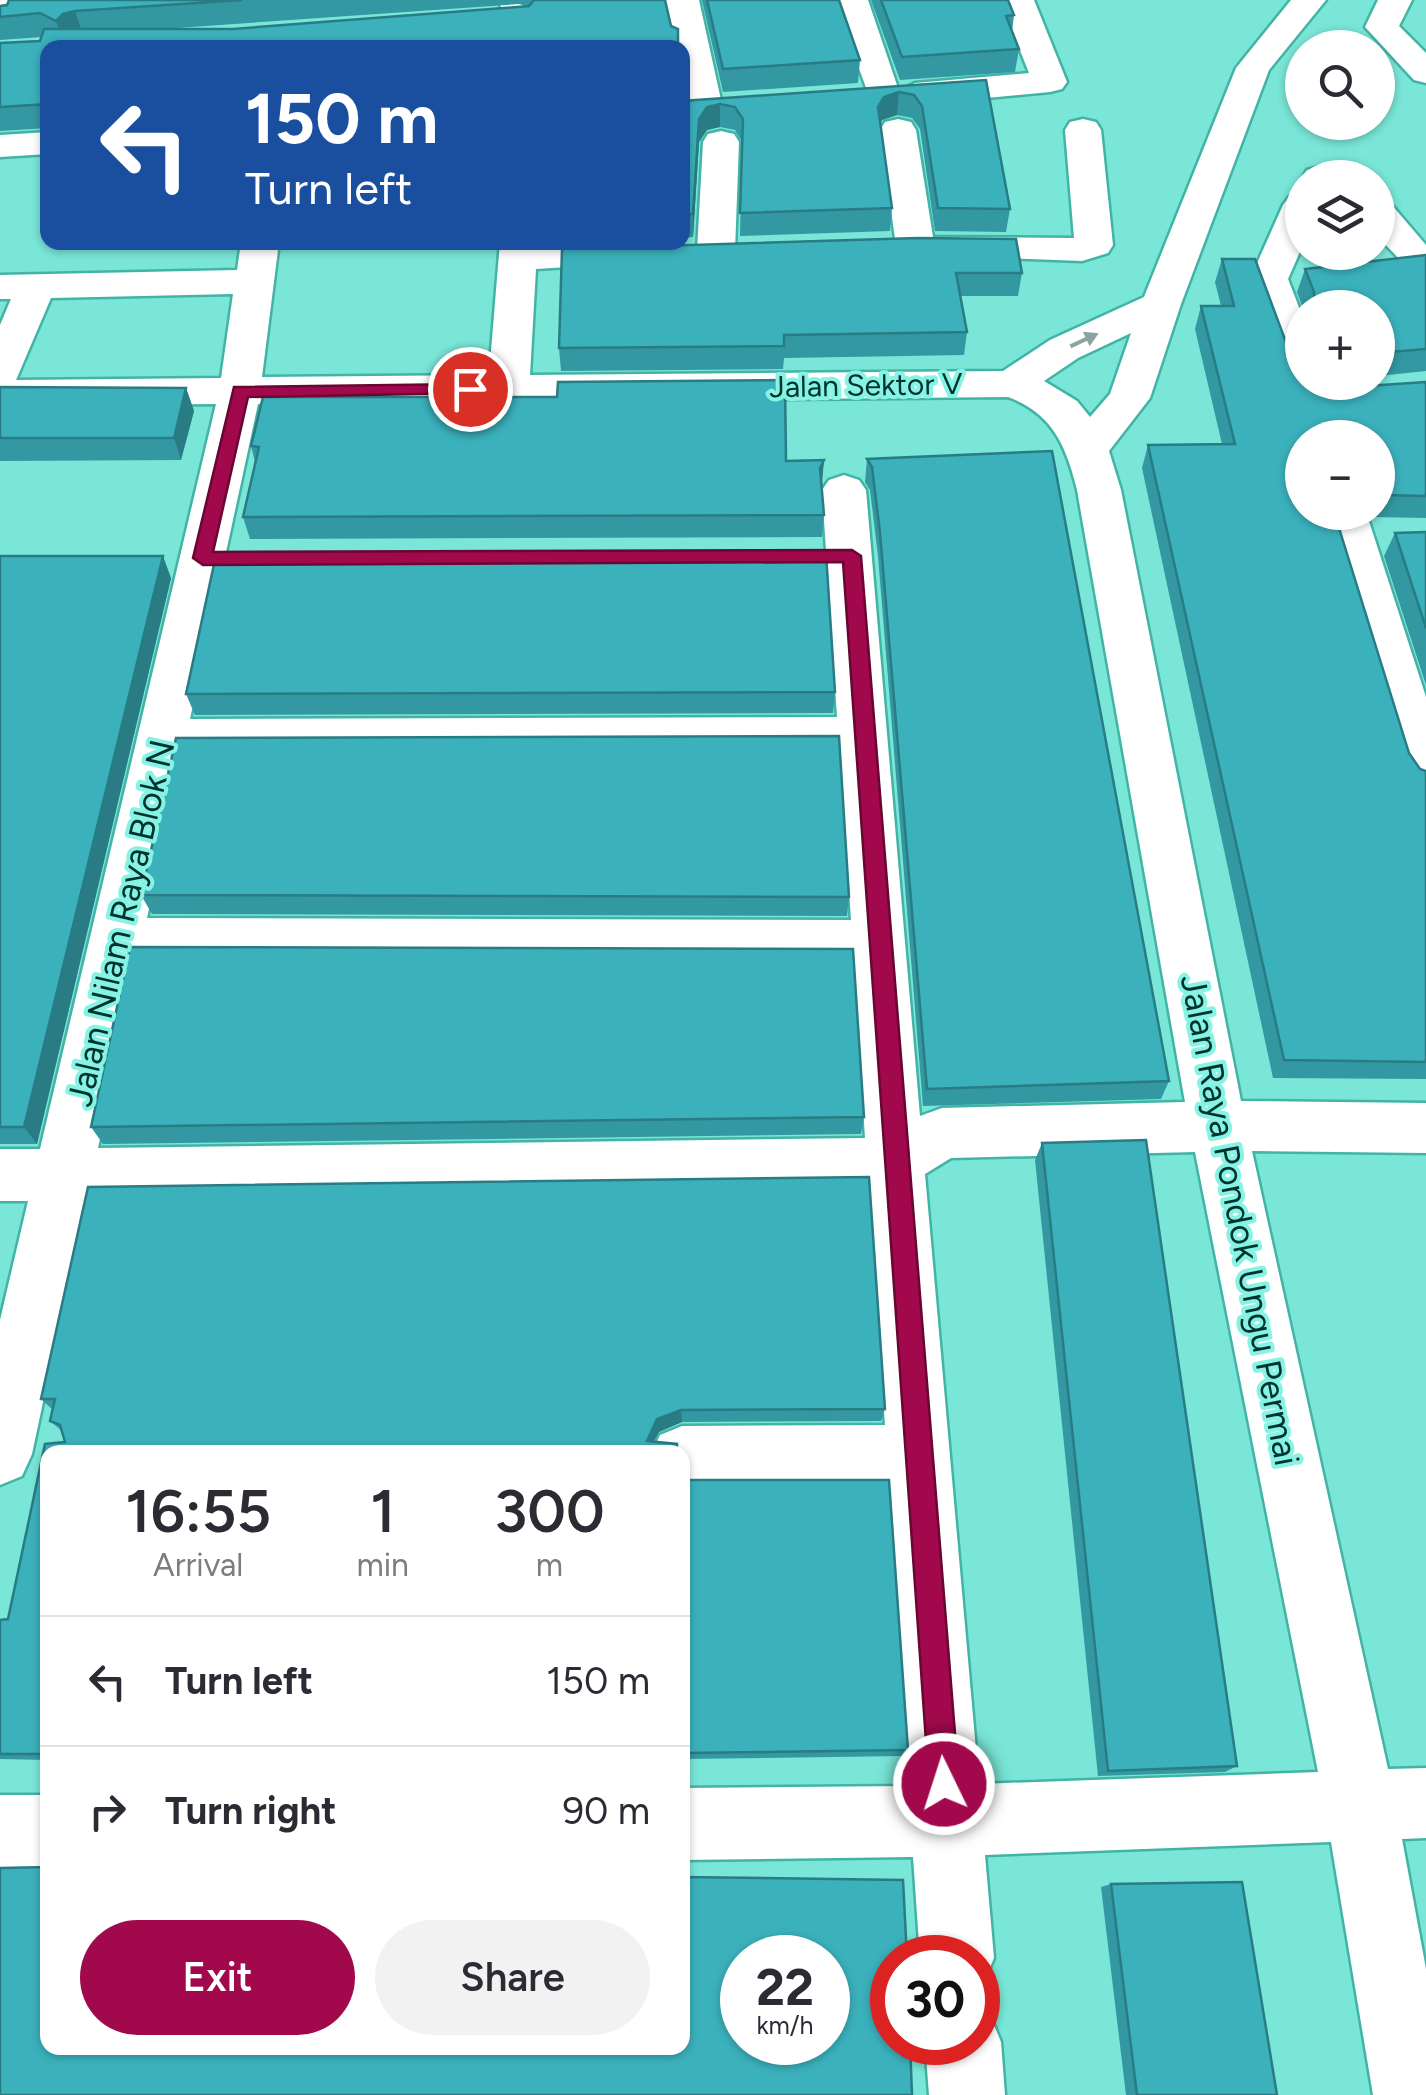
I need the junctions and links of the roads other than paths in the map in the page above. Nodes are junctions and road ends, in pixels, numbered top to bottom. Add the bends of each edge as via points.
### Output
1 (8, 0) edge
2 (682, 0) edge
3 (852, 0) edge
4 (1017, 0) edge
5 (1310, 0) edge
6 (1395, 0) edge
7 (0, 20) edge
8 (480, 20) edge
9 (519, 22) edge
10 (689, 40) edge
11 (690, 46) edge
12 (1424, 69) edge
13 (844, 99) edge
14 (745, 106) edge
15 (891, 113) junction
16 (703, 120) edge
17 (1083, 130) dead end
18 (40, 144) edge
19 (0, 146) edge
20 (1395, 234) edge
21 (915, 246) junction
22 (876, 247) edge
23 (519, 250) edge
24 (756, 250) edge
25 (716, 251) junction
26 (257, 262) edge
27 (1426, 264) edge
28 (1395, 267) edge
29 (18, 286) edge
30 (1161, 304) junction
31 (0, 374) edge
32 (1012, 384) junction
33 (508, 389) junction
34 (240, 391) junction
35 (0, 393) edge
36 (1088, 448) junction
37 (844, 490) dead end
38 (1360, 530) edge
39 (1414, 701) edge
40 (865, 736) junction
41 (162, 737) junction
42 (1426, 773) edge
43 (116, 940) junction
44 (881, 942) junction
45 (1218, 1126) junction
46 (1426, 1128) edge
47 (894, 1162) junction
48 (65, 1173) junction
49 (0, 1175) edge
50 (919, 1456) junction
51 (690, 1457) edge
52 (0, 1458) edge
53 (40, 1460) edge
54 (1393, 1804) edge
55 (947, 1820) junction
56 (690, 1824) edge
57 (0, 1831) edge
58 (40, 1831) edge
59 (955, 1935) edge
60 (965, 2065) edge
61 (967, 2095) edge
62 (1411, 2095) edge

1 - 7 street
2 - 10 street
3 - 15 street
4 - 15 street via 1050,82
5 - 30 street via 1247,83
6 - 12 street via 1382,28
8 - 9 street
11 - 16 street
13 - 15 street
14 - 16 street
15 - 21 street
16 - 25 street
17 - 21 street via 1090,248
18 - 19 street
20 - 27 street
21 - 22 street
23 - 25 street
23 - 33 street
24 - 25 street
26 - 29 street
26 - 34 street, Jalan Nilam Raya Blok N
27 - 28 street
29 - 31 street
32 -> 30 street via 1064,349
30 - 36 street via 1130,398
32 - 33 street, Jalan Sektor V
32 - 36 street, Jalan Raya Pondok Ungu Permai via 1065,411
33 - 34 street, Jalan Sektor V
34 - 35 street, Jalan Sektor V
34 - 41 street, Jalan Nilam Raya Blok N
36 - 45 street, Jalan Raya Pondok Ungu Permai
37 - 40 street via 832,556
38 - 39 street
39 - 42 street
40 - 41 street
40 - 44 street
41 - 43 street, Jalan Nilam Raya Blok N
43 - 44 street
43 - 48 street, Jalan Nilam Raya Blok N
44 - 47 street
45 - 46 street
45 - 47 street via 942,1133
45 - 54 street, Jalan Raya Pondok Ungu Permai
47 - 48 street
47 - 50 street
48 - 49 street
48 - 52 street, Jalan Nilam Raya Blok N
50 - 51 street
50 - 55 street
52 - 53 street
54 - 55 street
54 - 62 street, Jalan Raya Pondok Ungu Permai
55 - 56 street
55 - 59 street
57 - 58 street
60 - 61 street

